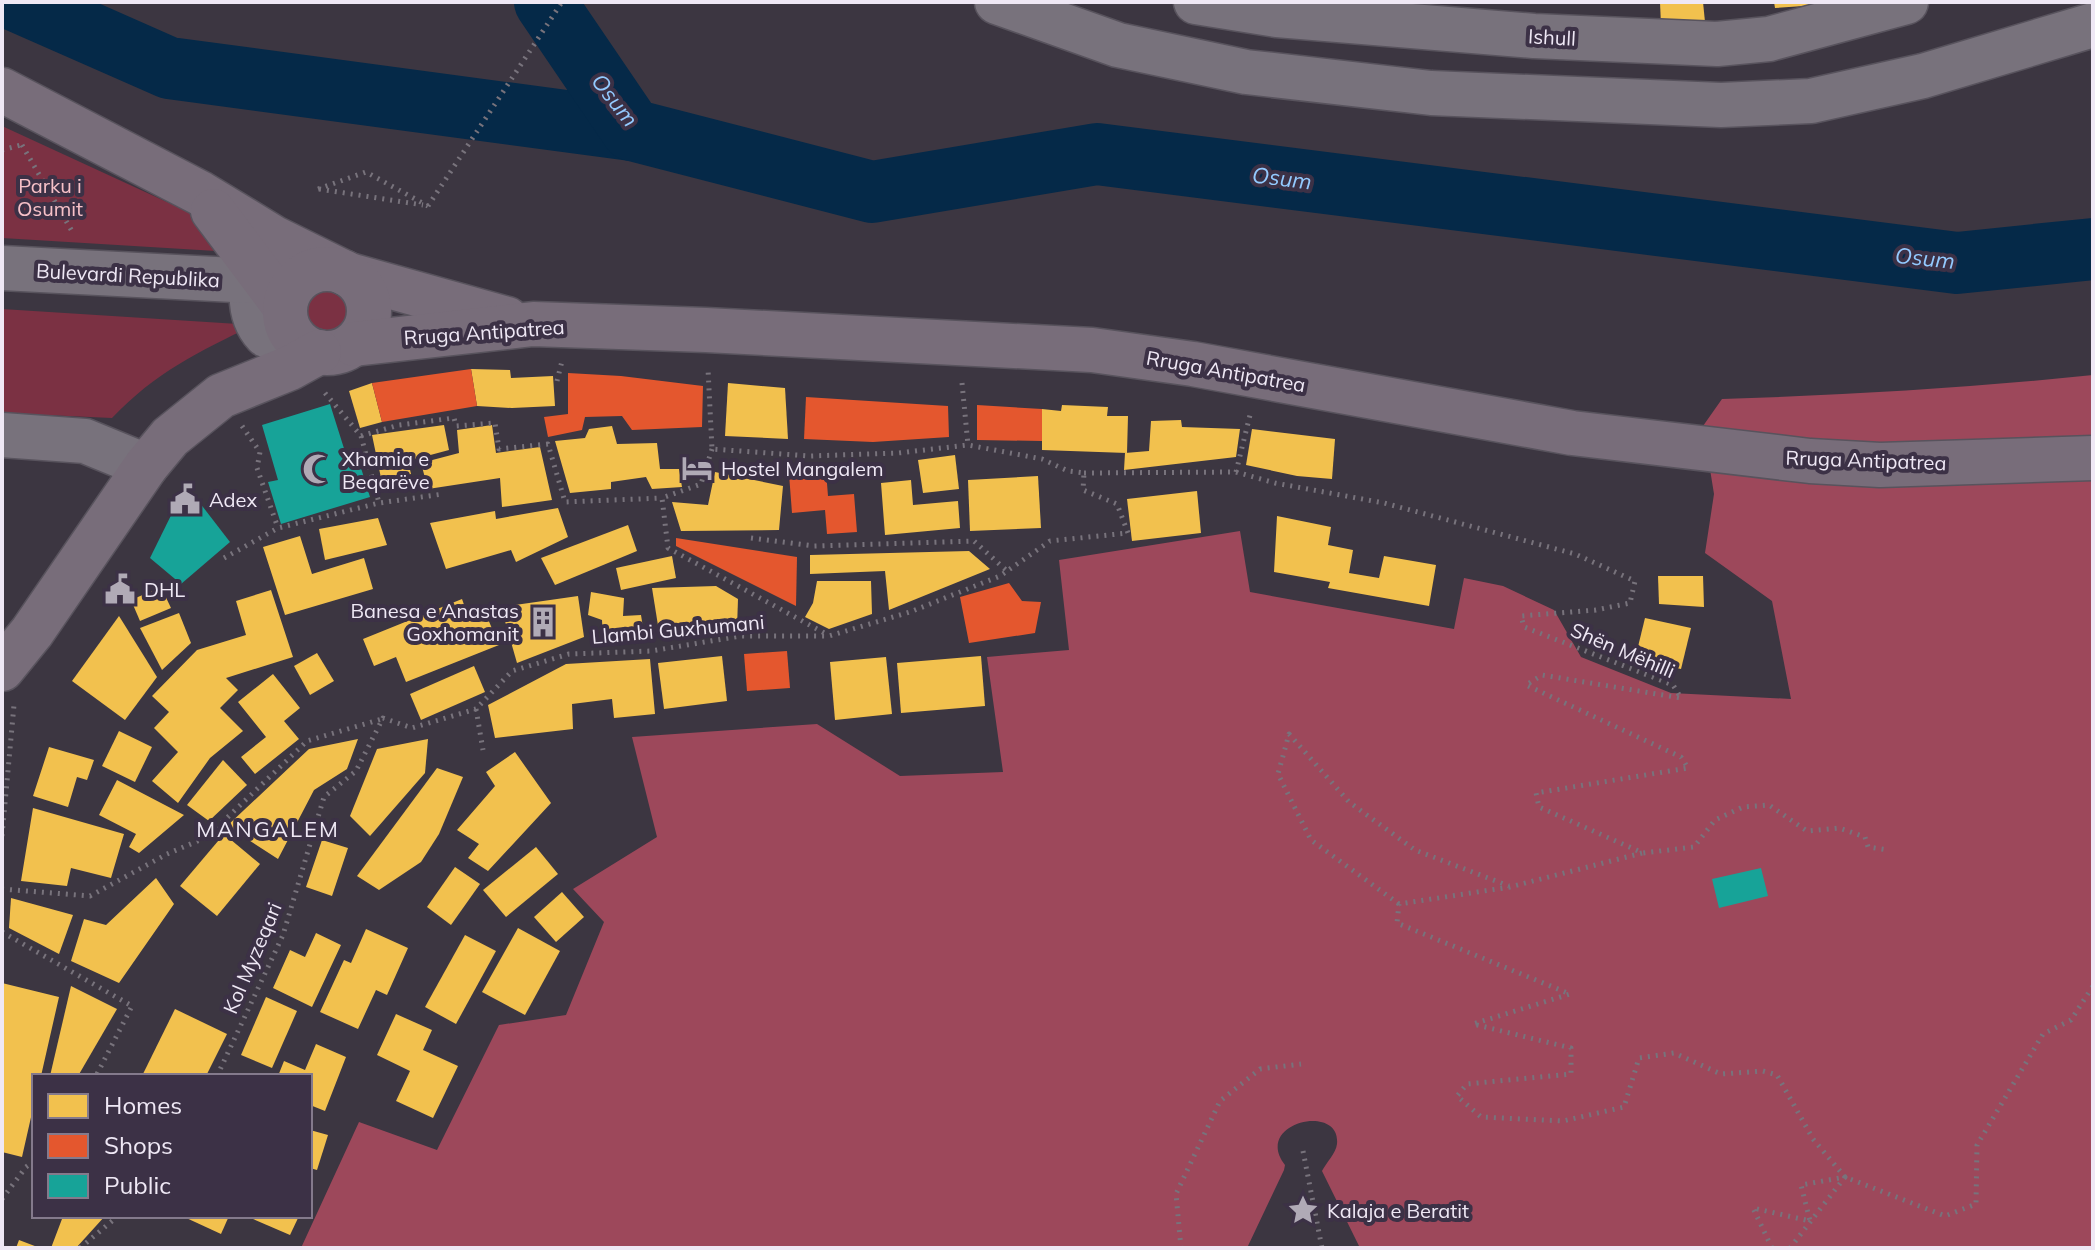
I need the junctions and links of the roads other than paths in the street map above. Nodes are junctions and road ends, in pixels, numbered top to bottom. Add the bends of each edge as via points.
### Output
1 (997, 2) edge
2 (1196, 2) edge
3 (1906, 2) edge
4 (1338, 11) edge
5 (1832, 12) edge
6 (1539, 19) edge
7 (2093, 25) edge
8 (2, 90) edge
9 (2, 268) edge
10 (349, 275) junction
11 (288, 311) junction
12 (533, 324) junction
13 (2, 435) edge
14 (2093, 458) edge
15 (146, 466) junction
16 (4, 667) edge

1 - 7 street via 1118,45 1246,72 1431,93 1721,105 1811,101 1923,76
2 - 4 street, Ishull via 1277,15
3 - 5 street, Ishull
4 - 6 street, Ishull
5 - 6 street, Ishull via 1769,39 1717,44
8 - 11 main road via 200,193
9 - 11 street, Bulevardi Republika via 98,275
10 - 11 main road
10 - 11 main road via 311,272 291,289
10 - 11 main road via 366,295 368,321 363,333
10 - 12 main road
11 - 12 main road, Rruga Antipatrea
11 - 15 main road, Rruga Antipatrea via 221,396 170,437
12 - 14 main road, Rruga Antipatrea via 1092,350 1572,433 1810,461 1880,465
13 - 15 street via 85,441
15 - 16 main road, Rruga Antipatrea

